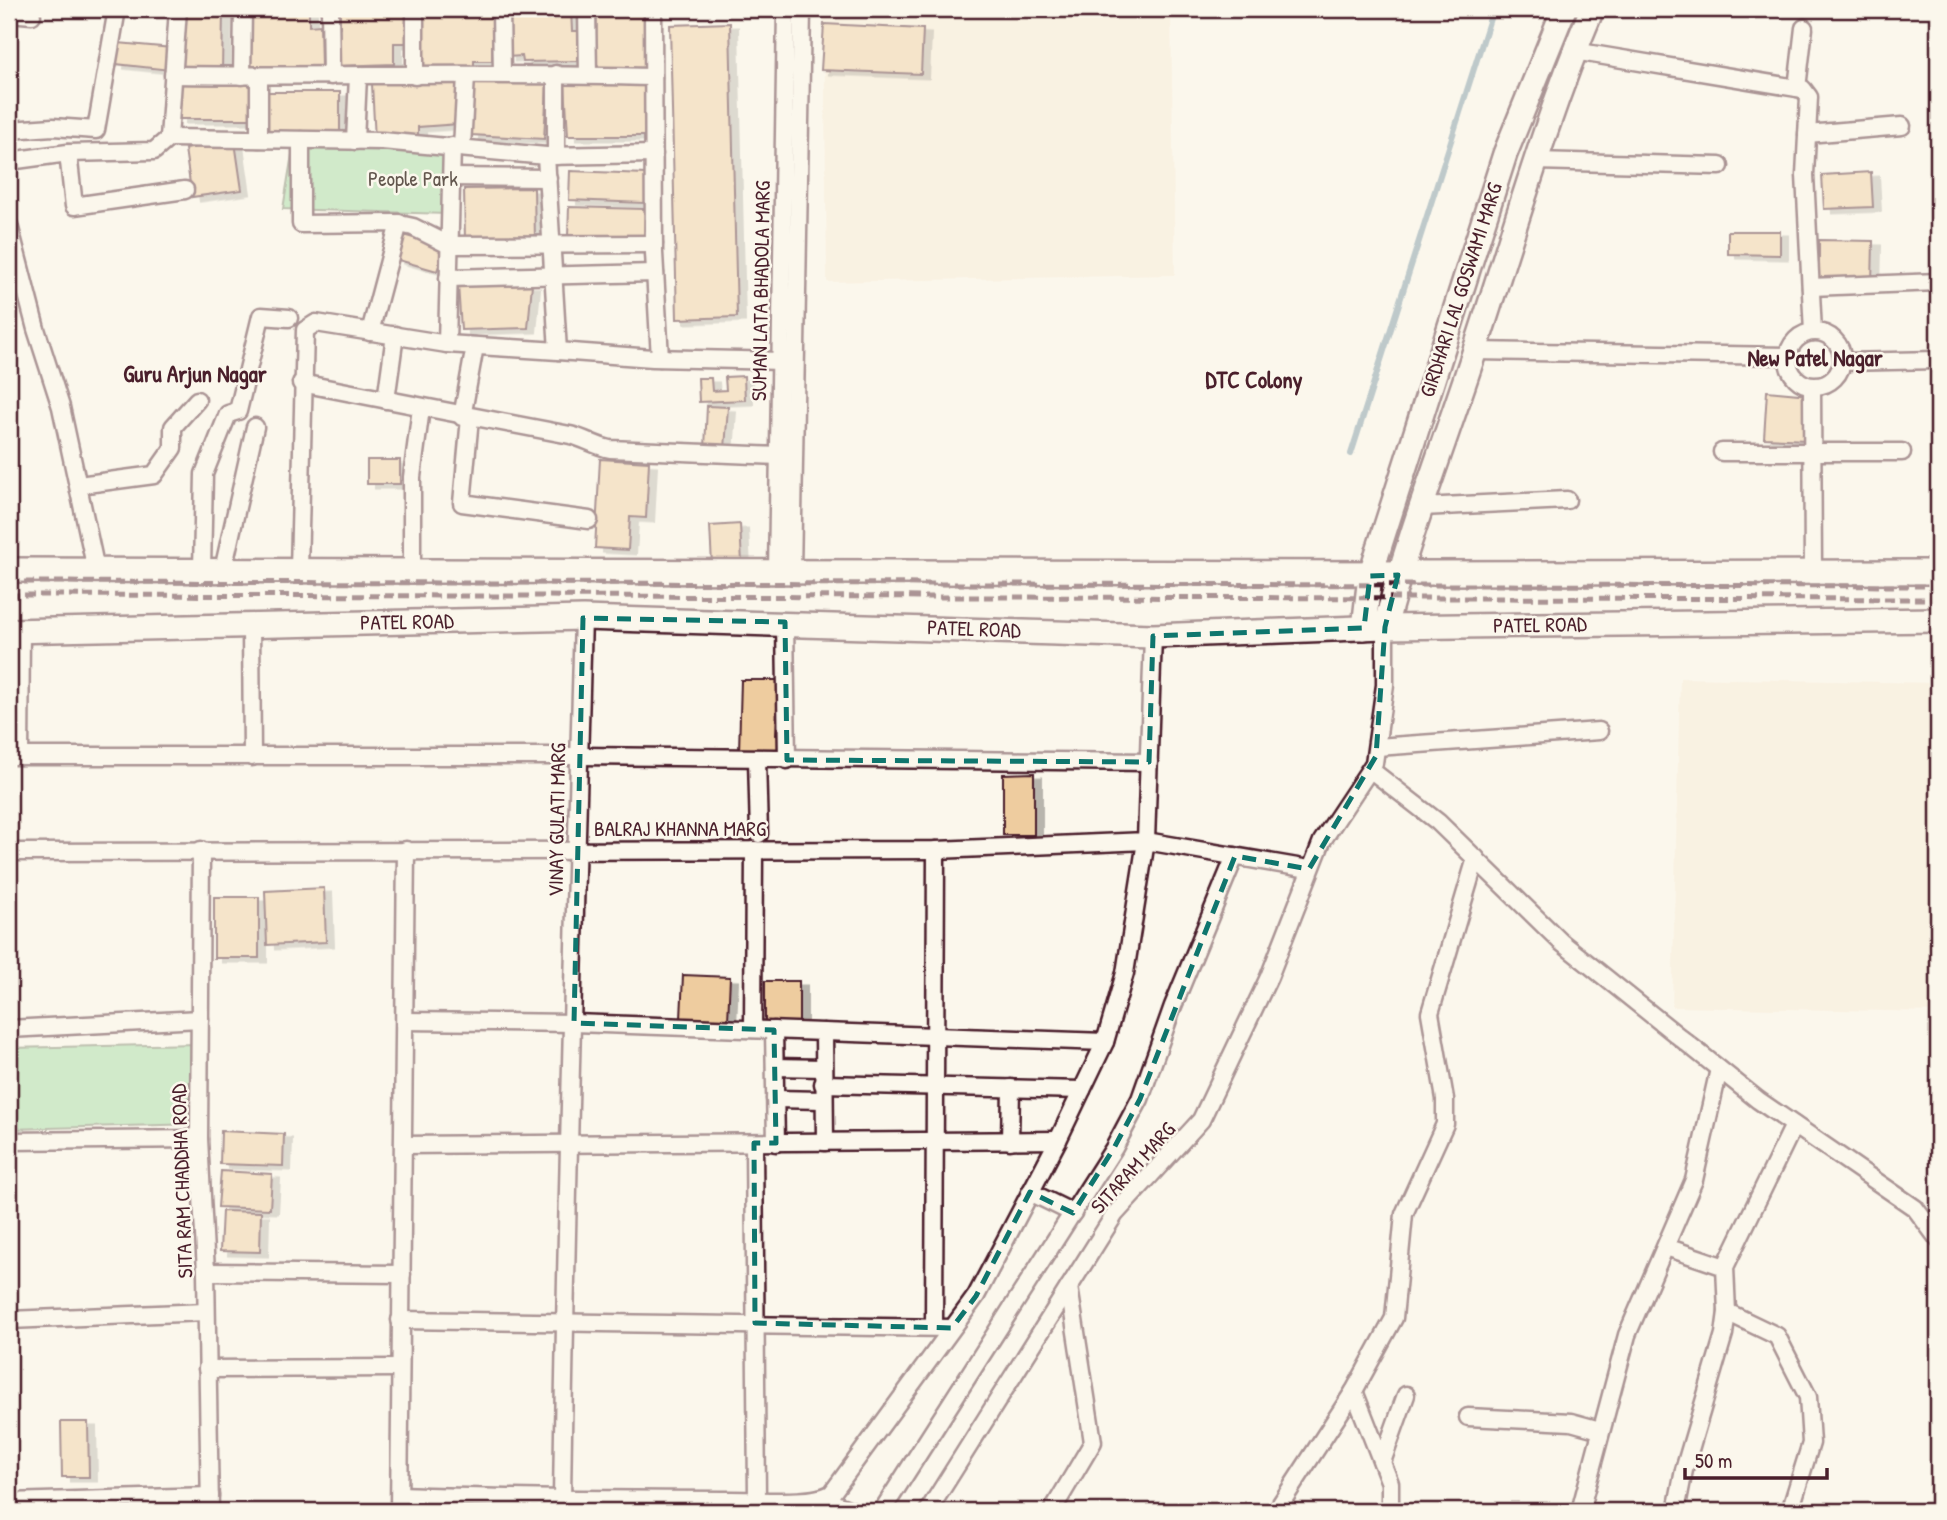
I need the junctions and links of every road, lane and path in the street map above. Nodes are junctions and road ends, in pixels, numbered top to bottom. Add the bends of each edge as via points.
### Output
1 (117, 9) edge
2 (178, 9) edge
3 (243, 9) edge
4 (330, 9) edge
5 (415, 9) edge
6 (501, 9) edge
7 (587, 9) edge
8 (653, 9) edge
9 (786, 9) edge
10 (802, 9) edge
11 (1564, 9) edge
12 (1592, 9) edge
13 (9, 13) edge
14 (32, 15) dead end
15 (1804, 28) dead end
16 (1574, 51) junction
17 (502, 74) junction
18 (556, 74) junction
19 (173, 75) junction
20 (588, 75) junction
21 (242, 76) junction
22 (259, 76) junction
23 (331, 76) junction
24 (358, 76) junction
25 (415, 76) junction
26 (466, 76) junction
27 (653, 77) junction
28 (1797, 88) junction
29 (1902, 126) dead end
30 (9, 130) edge
31 (1807, 134) junction
32 (169, 138) junction
33 (259, 139) junction
34 (301, 140) junction
35 (355, 141) junction
36 (457, 147) junction
37 (68, 153) junction
38 (654, 154) junction
39 (551, 156) junction
40 (9, 161) edge
41 (1536, 161) junction
42 (1720, 166) dead end
43 (451, 177) junction
44 (548, 178) junction
45 (185, 190) dead end
46 (399, 223) junction
47 (9, 225) edge
48 (552, 244) junction
49 (654, 244) junction
50 (449, 245) junction
51 (655, 273) junction
52 (553, 275) junction
53 (448, 278) junction
54 (1938, 282) edge
55 (1811, 287) junction
56 (289, 318) dead end
57 (370, 332) junction
58 (1813, 332) junction
59 (395, 335) junction
60 (447, 344) junction
61 (475, 346) junction
62 (558, 351) junction
63 (1475, 351) junction
64 (1788, 356) junction
65 (660, 358) junction
66 (1938, 360) edge
67 (781, 361) junction
68 (1843, 362) junction
69 (301, 383) junction
70 (1812, 387) junction
71 (197, 400) dead end
72 (386, 400) junction
73 (421, 408) junction
74 (466, 417) junction
75 (255, 427) dead end
76 (1722, 452) dead end
77 (1902, 452) dead end
78 (1812, 453) junction
79 (779, 456) junction
80 (79, 485) junction
81 (1567, 500) dead end
82 (1422, 507) junction
83 (589, 520) dead end
84 (9, 570) edge
85 (96, 570) junction
86 (213, 570) junction
87 (299, 570) junction
88 (412, 571) junction
89 (1938, 572) edge
90 (785, 573) junction
91 (1813, 573) junction
92 (1398, 575) junction
93 (1370, 576) junction
94 (583, 618) junction
95 (1938, 620) edge
96 (785, 622) junction
97 (251, 625) junction
98 (1374, 628) junction
99 (15, 631) edge
100 (1153, 636) junction
101 (1599, 731) dead end
102 (1377, 747) junction
103 (14, 756) edge
104 (252, 757) junction
105 (579, 757) junction
106 (757, 759) junction
107 (787, 760) junction
108 (1149, 762) junction
109 (1371, 770) junction
110 (759, 834) dead end
111 (1146, 841) junction
112 (201, 850) junction
113 (406, 850) junction
114 (577, 850) junction
115 (754, 850) junction
116 (936, 850) junction
117 (9, 852) edge
118 (1235, 856) junction
119 (1476, 858) junction
120 (1309, 869) junction
121 (200, 1020) junction
122 (405, 1021) junction
123 (574, 1023) junction
124 (9, 1029) edge
125 (753, 1029) junction
126 (774, 1030) junction
127 (824, 1032) junction
128 (934, 1036) junction
129 (1105, 1042) junction
130 (775, 1067) junction
131 (1719, 1069) junction
132 (823, 1084) junction
133 (933, 1087) junction
134 (1011, 1088) junction
135 (1082, 1090) junction
136 (775, 1099) junction
137 (1794, 1125) junction
138 (200, 1139) junction
139 (1058, 1140) junction
140 (9, 1141) edge
141 (1010, 1141) junction
142 (825, 1142) junction
143 (932, 1142) junction
144 (754, 1143) junction
145 (776, 1143) junction
146 (403, 1145) junction
147 (567, 1145) junction
148 (1030, 1192) junction
149 (1073, 1213) junction
150 (1938, 1239) edge
151 (1666, 1247) junction
152 (1725, 1267) junction
153 (206, 1272) junction
154 (402, 1274) junction
155 (1069, 1287) junction
156 (206, 1312) junction
157 (1727, 1312) junction
158 (9, 1320) edge
159 (400, 1320) junction
160 (755, 1323) junction
161 (564, 1324) junction
162 (934, 1326) junction
163 (952, 1328) junction
164 (400, 1368) junction
165 (206, 1369) junction
166 (1354, 1391) junction
167 (1406, 1395) dead end
168 (1468, 1417) dead end
169 (1600, 1430) junction
170 (1382, 1462) junction
171 (820, 1498) junction
172 (757, 1499) junction
173 (9, 1502) edge
174 (399, 1503) edge
175 (210, 1504) edge
176 (553, 1504) edge
177 (771, 1505) edge
178 (853, 1511) edge
179 (882, 1511) edge
180 (928, 1511) edge
181 (1052, 1511) edge
182 (1276, 1511) edge
183 (1390, 1511) edge
184 (1580, 1511) edge
185 (1676, 1511) edge
186 (1790, 1511) edge

1 - 30 street via 96,130
2 - 19 street
3 - 21 street
4 - 23 street
5 - 25 street
6 - 17 street
7 - 20 street
8 - 27 street
9 - 67 street, SUMAN LATA BHADOLA MARG
10 - 90 street, SUMAN LATA BHADOLA MARG
11 - 93 main road, GIRDHARI LAL GOSWAMI MARG via 1505,154
12 - 16 main road, GIRDHARI LAL GOSWAMI MARG
13 - 14 street
15 - 28 street
16 - 28 street
16 - 41 main road, GIRDHARI LAL GOSWAMI MARG
17 - 18 street
17 - 26 street
18 - 20 street
18 - 39 street
19 - 21 street
19 - 32 street
20 - 27 street
21 - 22 street
22 - 23 street
22 - 33 street
23 - 24 street
24 - 25 street
24 - 35 street
25 - 26 street
26 - 36 street
27 - 38 street
28 - 31 street via 1809,97
29 - 31 street
31 - 55 street
32 - 33 street
32 - 37 street via 154,151
33 - 34 street
34 - 35 street
34 - 46 street via 301,224
35 - 36 street
36 - 39 street
36 - 43 street
37 - 40 street
37 - 45 street via 74,206
38 - 39 street
38 - 49 street
39 - 44 street
41 - 42 street
41 - 63 main road, GIRDHARI LAL GOSWAMI MARG
43 - 44 street
43 - 50 street
44 - 48 street
46 - 50 street
46 - 57 street
47 - 80 street
48 - 49 street
48 - 50 street
48 - 52 street
49 - 51 street
50 - 53 street
51 - 52 street
51 - 65 street
52 - 53 street
52 - 62 street
53 - 60 street
54 - 55 street
55 - 58 street
56 - 86 street via 261,316 238,411 228,414 204,474
57 - 59 street
57 - 69 street via 310,324 304,330
58 - 64 street via 1796,339
58 - 68 street via 1835,340
59 - 60 street
59 - 72 street
60 - 61 street
61 - 62 street
61 - 74 street
62 - 65 street
63 - 64 street
63 - 82 main road, GIRDHARI LAL GOSWAMI MARG
64 - 70 street via 1796,379
65 - 67 street
66 - 68 street
67 - 79 street, SUMAN LATA BHADOLA MARG
68 - 70 street via 1828,384
69 - 72 street
69 - 87 street
70 - 78 street
71 - 80 street via 173,427 173,448 154,475
72 - 73 street
73 - 74 street
73 - 88 street via 412,477
74 - 79 street via 575,436 610,449
74 - 83 street via 462,503
75 - 86 street
76 - 78 street
77 - 78 street
78 - 91 street
79 - 90 street, SUMAN LATA BHADOLA MARG
80 - 85 street
81 - 82 street
82 - 92 main road, GIRDHARI LAL GOSWAMI MARG
84 - 85 main road
85 - 86 main road
86 - 87 main road
87 - 88 main road
88 - 90 main road
89 - 91 main road
90 - 93 main road via 1162,571
91 - 92 main road
92 - 93 main road
92 - 98 main road, GIRDHARI LAL GOSWAMI MARG
93 - 98 main road, GIRDHARI LAL GOSWAMI MARG
94 - 96 main road, PATEL ROAD
94 - 97 main road, PATEL ROAD
94 - 105 street, VINAY GULATI MARG
95 - 98 main road, PATEL ROAD
96 - 100 main road, PATEL ROAD
96 - 107 street
97 - 99 main road, PATEL ROAD
97 - 104 street
98 - 100 main road, PATEL ROAD
98 - 102 street, SITARAM MARG via 1385,685
99 - 103 street
100 - 108 street
101 - 102 street
102 - 109 street, SITARAM MARG
103 - 104 street
104 - 105 street
105 - 106 street
105 - 114 street, VINAY GULATI MARG
106 - 107 street
106 - 110 street
107 - 108 street
108 - 111 street
109 - 119 street
109 - 120 street, SITARAM MARG via 1322,841
111 - 116 street, BALRAJ KHANNA MARG
111 - 118 street, BALRAJ KHANNA MARG
111 - 129 street via 1125,974
112 - 113 street, BALRAJ KHANNA MARG
112 - 117 street, BALRAJ KHANNA MARG
112 - 121 street, SITA RAM CHADDHA ROAD
113 - 114 street, BALRAJ KHANNA MARG
113 - 122 street
114 - 115 street, BALRAJ KHANNA MARG
114 - 123 street, VINAY GULATI MARG
115 - 116 street, BALRAJ KHANNA MARG
115 - 125 street
116 - 128 street
118 - 120 street, BALRAJ KHANNA MARG
118 - 149 street via 1140,1099
119 - 131 street via 1561,942
119 - 166 street via 1430,1013 1445,1124 1404,1214 1394,1318
120 - 155 street, SITARAM MARG via 1269,977 1201,1120 1115,1214
121 - 124 street
121 - 138 street, SITA RAM CHADDHA ROAD
122 - 123 street
122 - 146 street
123 - 125 street
123 - 147 street, VINAY GULATI MARG
125 - 126 street
126 - 127 street
126 - 130 street
127 - 128 street
127 - 132 street
128 - 129 street
128 - 133 street
129 - 135 street
130 - 132 street
130 - 136 street
131 - 137 street
131 - 151 street via 1694,1180
132 - 133 street
132 - 136 street
132 - 142 street
133 - 134 street
133 - 143 street
134 - 135 street
134 - 141 street
135 - 139 street
136 - 145 street
137 - 150 street via 1914,1208
137 - 152 street
138 - 140 street
138 - 153 street, SITA RAM CHADDHA ROAD
139 - 141 street
139 - 148 street
141 - 143 street
142 - 143 street
142 - 145 street
143 - 162 street
144 - 145 street
144 - 147 street
144 - 160 street
146 - 147 street
146 - 154 street
147 - 161 street, VINAY GULATI MARG
148 - 149 street
148 - 163 street via 976,1296
149 - 179 street
151 - 152 street
151 - 169 street via 1627,1335
152 - 157 street
153 - 154 street
153 - 156 street, SITA RAM CHADDHA ROAD
154 - 159 street
155 - 180 street, SITARAM MARG
155 - 181 street via 1093,1442
156 - 158 street
156 - 165 street, SITA RAM CHADDHA ROAD
157 - 185 street
157 - 186 street via 1777,1336 1808,1397 1811,1443
159 - 161 street
159 - 164 street
160 - 161 street
160 - 162 street
160 - 172 street
161 - 176 street, VINAY GULATI MARG
162 - 163 street
163 - 171 street via 838,1487
164 - 165 street
164 - 174 street
165 - 175 street, SITA RAM CHADDHA ROAD
166 - 170 street
166 - 182 street
167 - 170 street
168 - 169 street via 1571,1422
169 - 184 street
170 - 183 street via 1390,1483
171 - 177 street
171 - 178 street
172 - 176 street
172 - 177 street
173 - 175 street
174 - 176 street

